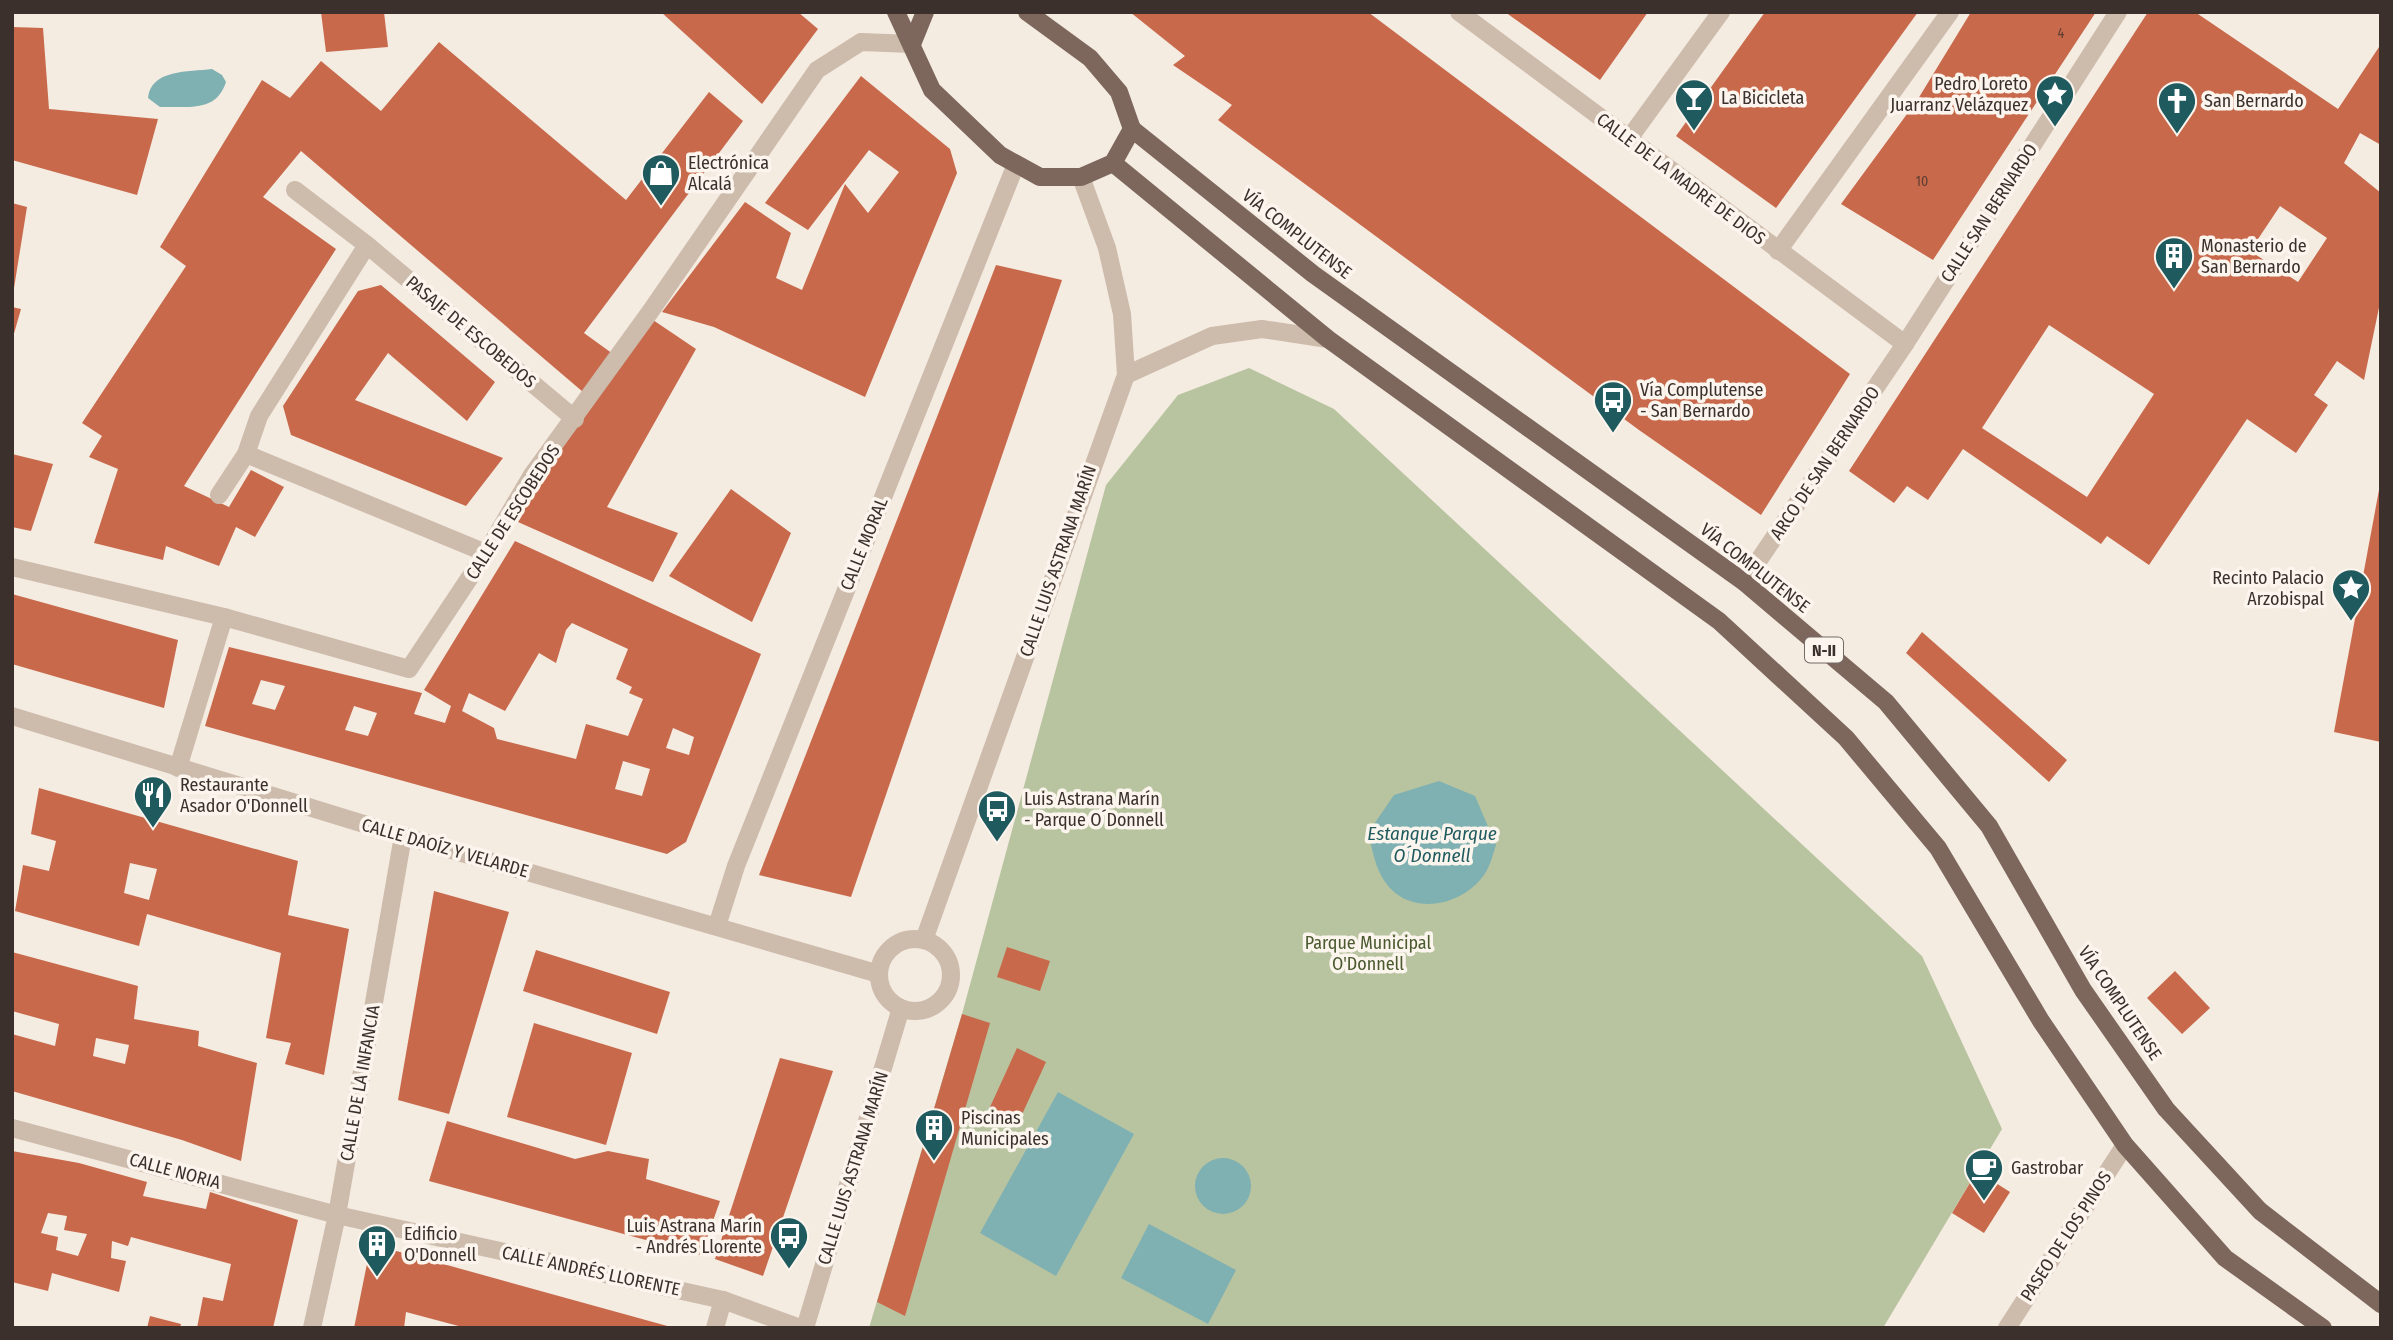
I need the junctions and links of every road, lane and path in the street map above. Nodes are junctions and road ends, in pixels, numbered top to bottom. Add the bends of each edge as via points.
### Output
1 (896, 12) edge
2 (925, 12) edge
3 (1027, 12) edge
4 (1460, 12) edge
5 (1721, 12) edge
6 (1950, 12) edge
7 (2118, 12) edge
8 (912, 44) junction
9 (1132, 129) junction
10 (1628, 140) junction
11 (1112, 163) junction
12 (1016, 164) junction
13 (1081, 177) junction
14 (295, 190) dead end
15 (368, 245) junction
16 (1778, 251) junction
17 (1328, 339) junction
18 (1905, 344) junction
19 (1126, 375) junction
20 (575, 419) junction
21 (246, 454) junction
22 (219, 495) dead end
23 (486, 553) junction
24 (12, 567) edge
25 (1744, 582) junction
26 (224, 617) junction
27 (12, 716) edge
28 (178, 768) junction
29 (402, 836) junction
30 (717, 926) junction
31 (924, 940) junction
32 (879, 974) junction
33 (901, 1008) junction
34 (12, 1128) edge
35 (2125, 1145) junction
36 (337, 1215) junction
37 (723, 1300) junction
38 (2381, 1304) edge
39 (312, 1328) edge
40 (715, 1328) edge
41 (803, 1328) edge
42 (2007, 1328) edge
43 (2323, 1328) edge

1 - 8 main road
2 - 8 main road
3 - 9 main road via 1090,58 1119,92
4 - 10 street, CALLE DE LA MADRE DE DIOS
5 - 10 street
6 - 16 street
7 - 18 street, CALLE SAN BERNARDO
8 - 12 main road via 932,90 1000,155
8 - 20 street, CALLE DE ESCOBEDOS via 861,42 817,70
9 - 11 main road
9 - 25 main road, VÍA COMPLUTENSE / N-II via 1313,274
10 - 16 street, CALLE DE LA MADRE DE DIOS
11 - 13 main road
11 - 17 main road
12 - 13 main road via 1040,177
12 - 30 street, CALLE MORAL via 732,875
13 - 19 street, CALLE LUIS ASTRANA MARÍN via 1114,274
14 - 15 street, PASAJE DE ESCOBEDOS
15 - 20 street, PASAJE DE ESCOBEDOS
15 - 21 street via 259,416
16 - 18 street, CALLE DE LA MADRE DE DIOS
17 - 19 street via 1262,329 1212,336
17 - 35 main road via 1719,621 1846,738 1938,848 2041,1021
18 - 25 street, ARCO DE SAN BERNARDO
19 - 31 street, CALLE LUIS ASTRANA MARÍN
20 - 23 street, CALLE DE ESCOBEDOS via 531,475
21 - 22 street
21 - 23 street
23 - 26 street, CALLE DE ESCOBEDOS via 409,669
24 - 26 street, CALLE DE ESCOBEDOS
25 - 38 main road, VÍA COMPLUTENSE / N-II via 1886,702 1989,827 2083,990 2166,1109 2260,1211
26 - 28 street
27 - 28 street, CALLE DAOÍZ Y VELARDE
28 - 29 street, CALLE DAOÍZ Y VELARDE
29 - 30 street, CALLE DAOÍZ Y VELARDE
29 - 36 street, CALLE DE LA INFANCIA
30 - 32 street, CALLE DAOÍZ Y VELARDE
31 - 32 street via 911,939 889,950
31 - 33 street via 947,958 949,986 942,1000 930,1008
32 - 33 street via 881,988
33 - 41 street, CALLE LUIS ASTRANA MARÍN
34 - 36 street, CALLE NORIA
35 - 42 street, PASEO DE LOS PINOS
35 - 43 main road via 2225,1258
36 - 37 street, CALLE ANDRÉS LLORENTE
36 - 39 street, CALLE DE LA INFANCIA
37 - 40 street
37 - 41 street, CALLE ANDRÉS LLORENTE

